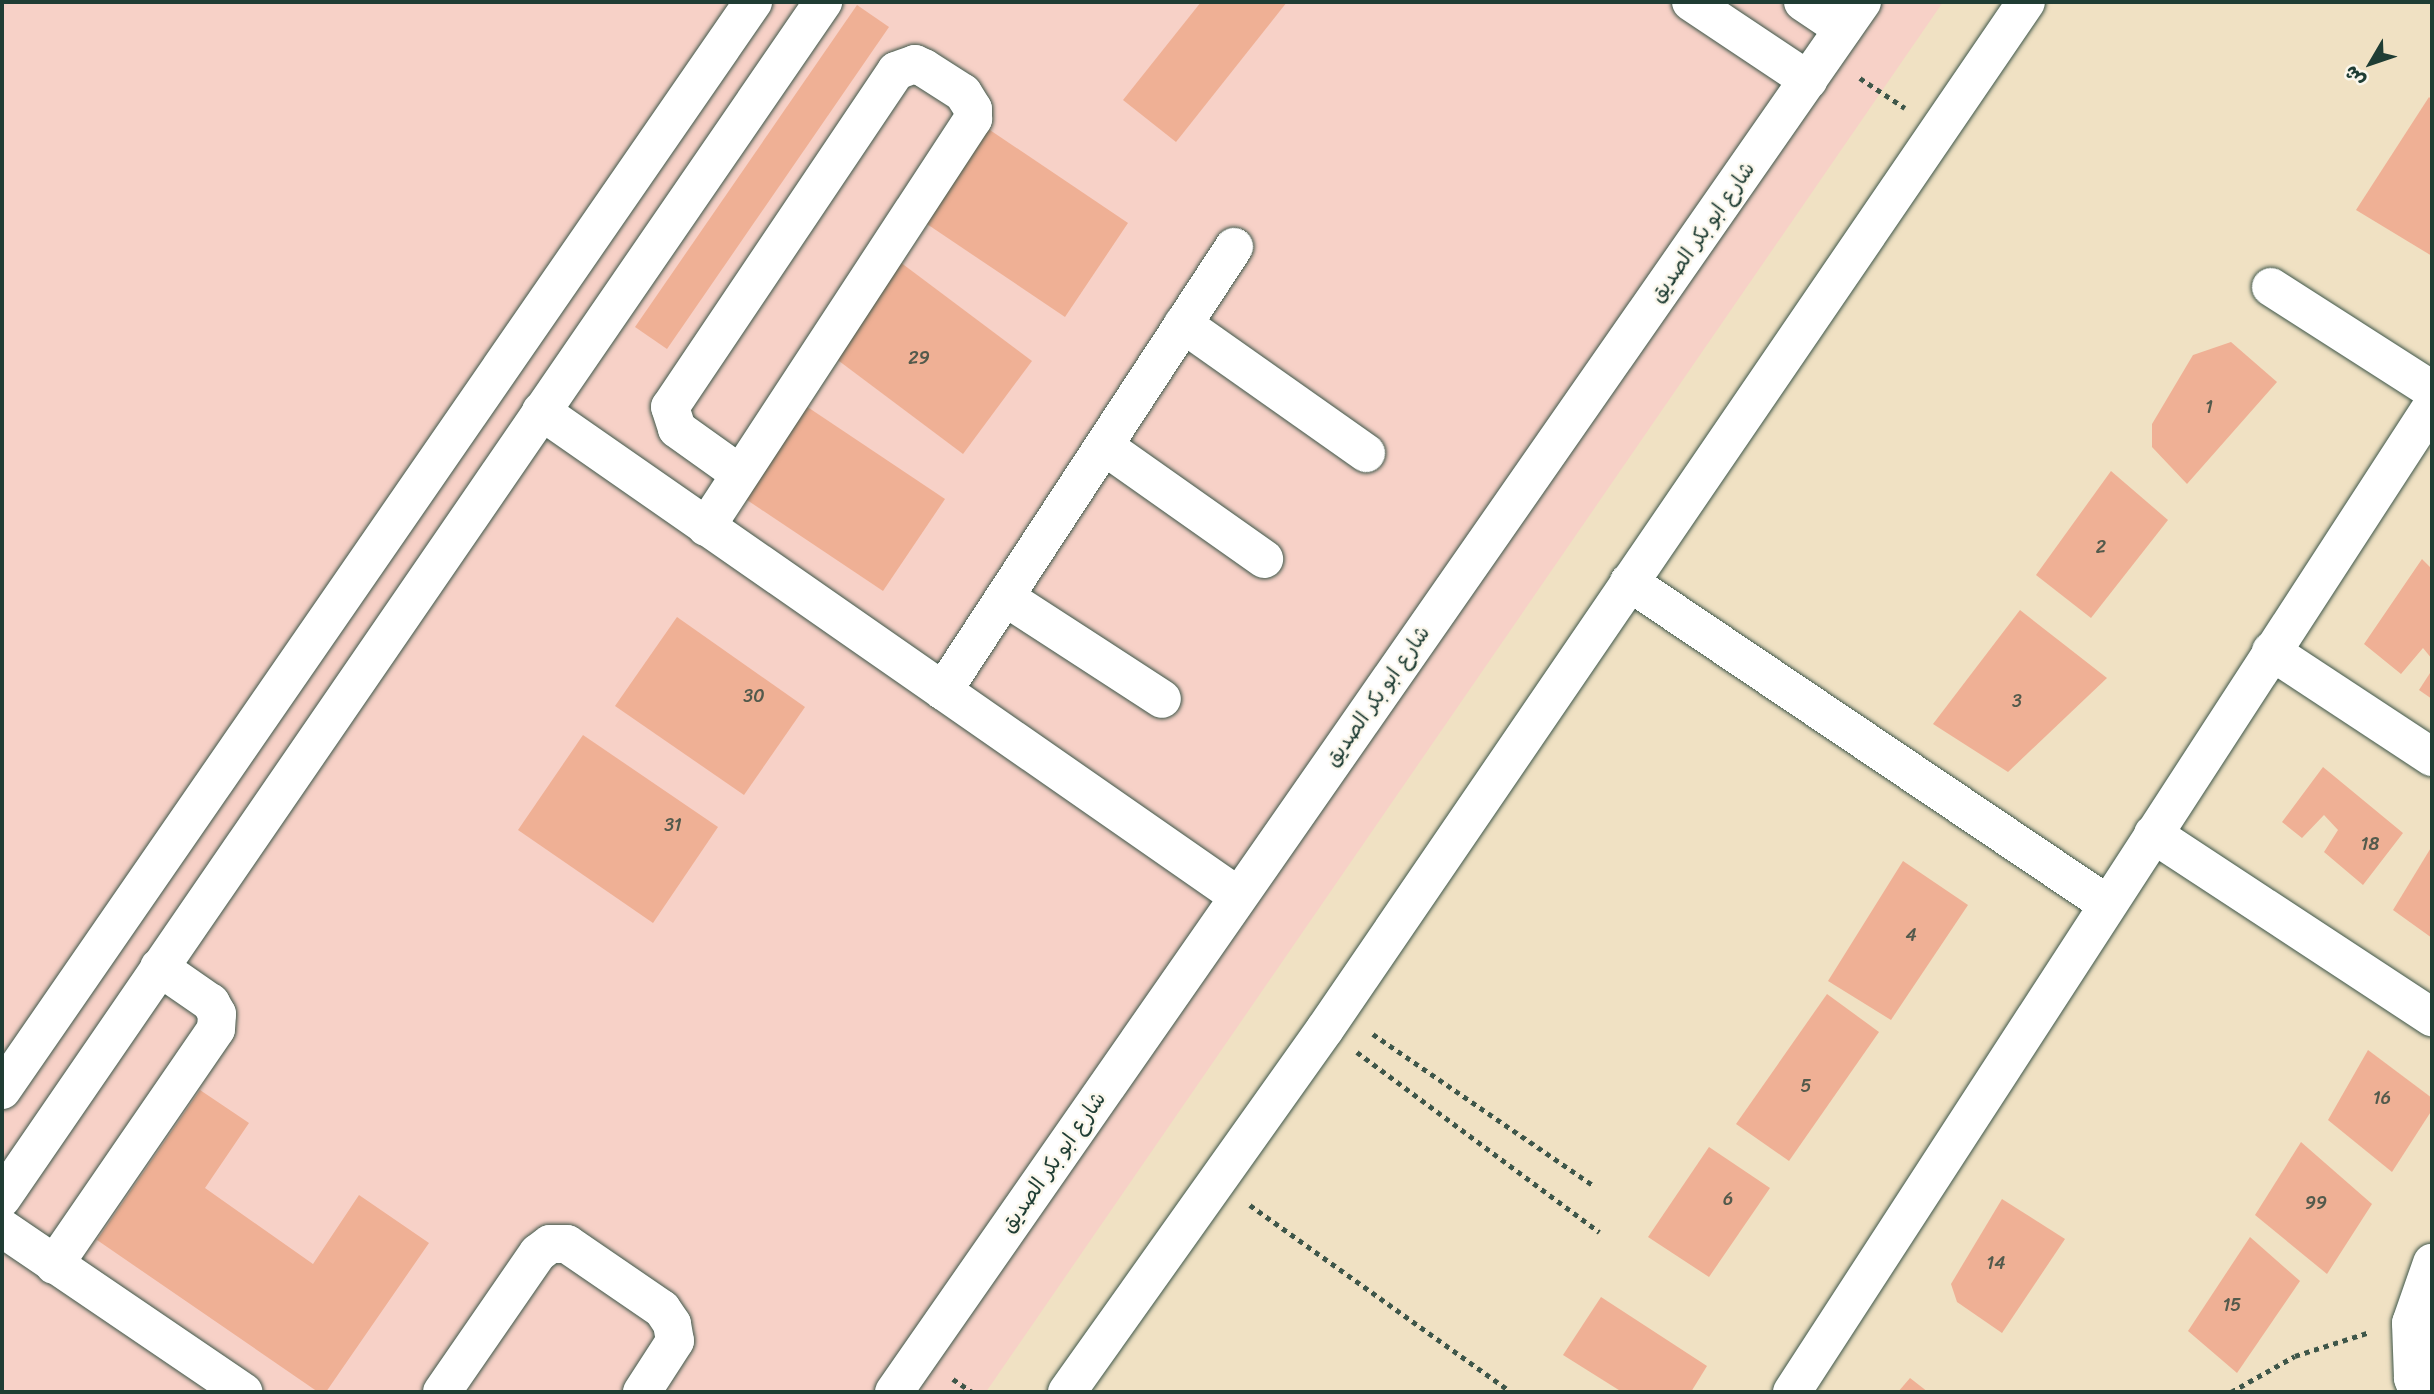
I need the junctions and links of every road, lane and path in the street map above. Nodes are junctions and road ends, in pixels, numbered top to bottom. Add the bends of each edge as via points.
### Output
1 (753, 2) edge
2 (822, 2) edge
3 (1691, 2) edge
4 (1803, 2) edge
5 (2026, 2) edge
6 (1834, 41) edge
7 (1937, 130) junction
8 (1234, 247) dead end
9 (2271, 287) dead end
10 (1183, 324) junction
11 (2432, 390) edge
12 (2432, 406) edge
13 (541, 411) junction
14 (1104, 446) junction
15 (1366, 453) dead end
16 (740, 474) junction
17 (706, 527) junction
18 (1264, 559) dead end
19 (1629, 582) junction
20 (1005, 597) junction
21 (2271, 651) junction
22 (943, 691) junction
23 (1162, 699) dead end
24 (2432, 757) edge
25 (2153, 834) junction
26 (1238, 896) junction
27 (2107, 904) junction
28 (159, 967) junction
29 (2432, 1017) edge
30 (1331, 1019) junction
31 (2, 1090) edge
32 (1217, 1182) junction
33 (1594, 1186) dead end
34 (2, 1198) edge
35 (2, 1228) edge
36 (1599, 1232) dead end
37 (2432, 1263) edge
38 (54, 1265) junction
39 (2411, 1322) junction
40 (243, 1392) edge
41 (442, 1392) edge
42 (642, 1392) edge
43 (894, 1392) edge
44 (1067, 1392) edge
45 (1511, 1392) edge
46 (1792, 1392) edge
47 (2231, 1392) edge
48 (2418, 1392) edge

1 - 31 main road
2 - 13 main road
3 - 6 main road
4 - 6 main road
5 - 7 main road
6 - 7 path
6 - 26 main road, شارع ابو بكر الصديق
7 - 19 main road
8 - 10 main road
9 - 11 main road
10 - 14 main road
10 - 15 main road
12 - 21 main road
13 - 17 main road
13 - 28 main road
14 - 18 main road
14 - 20 main road
16 - 16 main road via 677,429 670,407 896,71 915,64 963,93 974,109 973,119
16 - 17 main road
17 - 22 main road
19 - 27 main road
19 - 30 main road
20 - 22 main road
20 - 23 main road
21 - 24 main road
21 - 25 main road
22 - 26 main road
25 - 27 main road
25 - 29 main road
26 - 43 main road, شارع ابو بكر الصديق
27 - 46 main road
28 - 34 main road
28 - 38 main road via 211,1003 217,1014 216,1029
30 - 32 main road
30 - 33 path
30 - 36 path
32 - 44 main road
32 - 45 path
35 - 38 main road
37 - 39 main road
38 - 40 main road
39 - 47 path via 2333,1341
39 - 48 main road via 2413,1378
41 - 42 main road via 538,1253 550,1244 567,1244 662,1309 672,1324 675,1341

